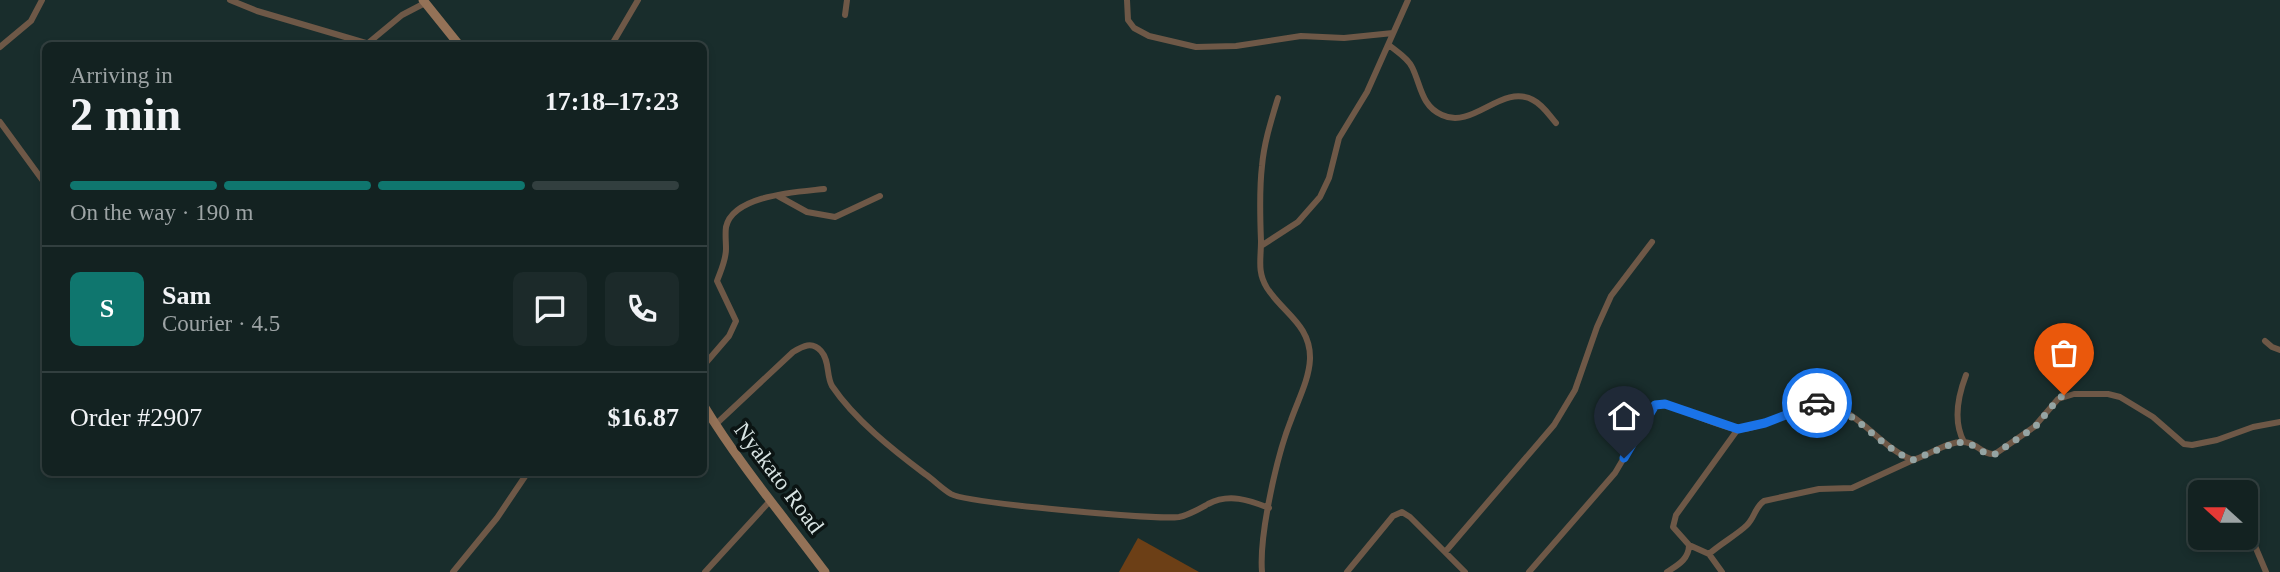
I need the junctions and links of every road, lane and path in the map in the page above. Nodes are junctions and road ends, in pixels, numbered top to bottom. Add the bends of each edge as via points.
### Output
1 (42, 0) edge
2 (230, 0) edge
3 (638, 0) edge
4 (847, 0) edge
5 (1127, 0) edge
6 (1408, 0) edge
7 (424, 2) edge
8 (845, 15) dead end
9 (1393, 33) junction
10 (357, 42) edge
11 (370, 42) edge
12 (457, 42) edge
13 (613, 42) edge
14 (1389, 45) junction
15 (0, 47) edge
16 (1278, 99) dead end
17 (0, 122) edge
18 (1556, 123) dead end
19 (42, 180) edge
20 (824, 189) dead end
21 (778, 196) junction
22 (880, 196) dead end
23 (1652, 242) dead end
24 (1261, 246) junction
25 (2264, 341) dead end
26 (2280, 350) edge
27 (707, 362) edge
28 (1966, 376) dead end
29 (707, 411) edge
30 (2280, 422) edge
31 (715, 425) junction
32 (1738, 429) junction
33 (1964, 442) junction
34 (1913, 460) junction
35 (525, 476) edge
36 (769, 502) junction
37 (1269, 508) junction
38 (1689, 545) junction
39 (2257, 550) edge
40 (1446, 551) junction
41 (1709, 554) junction
42 (453, 572) edge
43 (705, 572) edge
44 (825, 572) edge
45 (1262, 572) edge
46 (1347, 572) edge
47 (1465, 572) edge
48 (1529, 572) edge
49 (1667, 572) edge
50 (1721, 572) edge
51 (2266, 572) edge

1 - 15 street via 31,21
2 - 10 street
3 - 13 street
4 - 8 street
5 - 9 street via 1128,20 1140,32 1196,47 1301,36
6 - 9 street
7 - 11 street
7 - 12 street
9 - 14 street
14 - 18 street via 1411,64 1425,100 1444,116 1471,114 1519,95 1540,104
14 - 24 street via 1339,138 1320,197 1298,222
16 - 24 street via 1262,166
17 - 19 street
20 - 21 street
21 - 22 street via 807,212 835,217
21 - 27 street via 750,202 729,218 724,263 717,281 736,321
23 - 40 street via 1611,296 1575,390 1554,425
24 - 37 street via 1259,268 1266,287 1303,330 1310,359
25 - 26 street
28 - 33 street via 1958,427
29 - 31 street, Nyakato Road
30 - 33 street via 2192,445 2114,395 2074,394 2058,399 2035,427 1995,454
31 - 36 street, Nyakato Road
31 - 37 street via 793,352 812,345 826,358 834,388 863,421 955,496 1140,516 1178,517 1225,498
32 - 34 street via 1823,403 1856,419
32 - 38 street via 1676,515 1674,527
32 - 48 street via 1665,404 1655,405 1615,473
33 - 34 street
34 - 41 street via 1852,488 1819,489 1764,501 1746,526
35 - 42 street
36 - 43 street
36 - 44 street, Nyakato Road
37 - 45 street
38 - 41 street
38 - 49 street via 1689,553
39 - 51 street
40 - 46 street via 1402,512 1393,516
40 - 47 street
41 - 50 street

